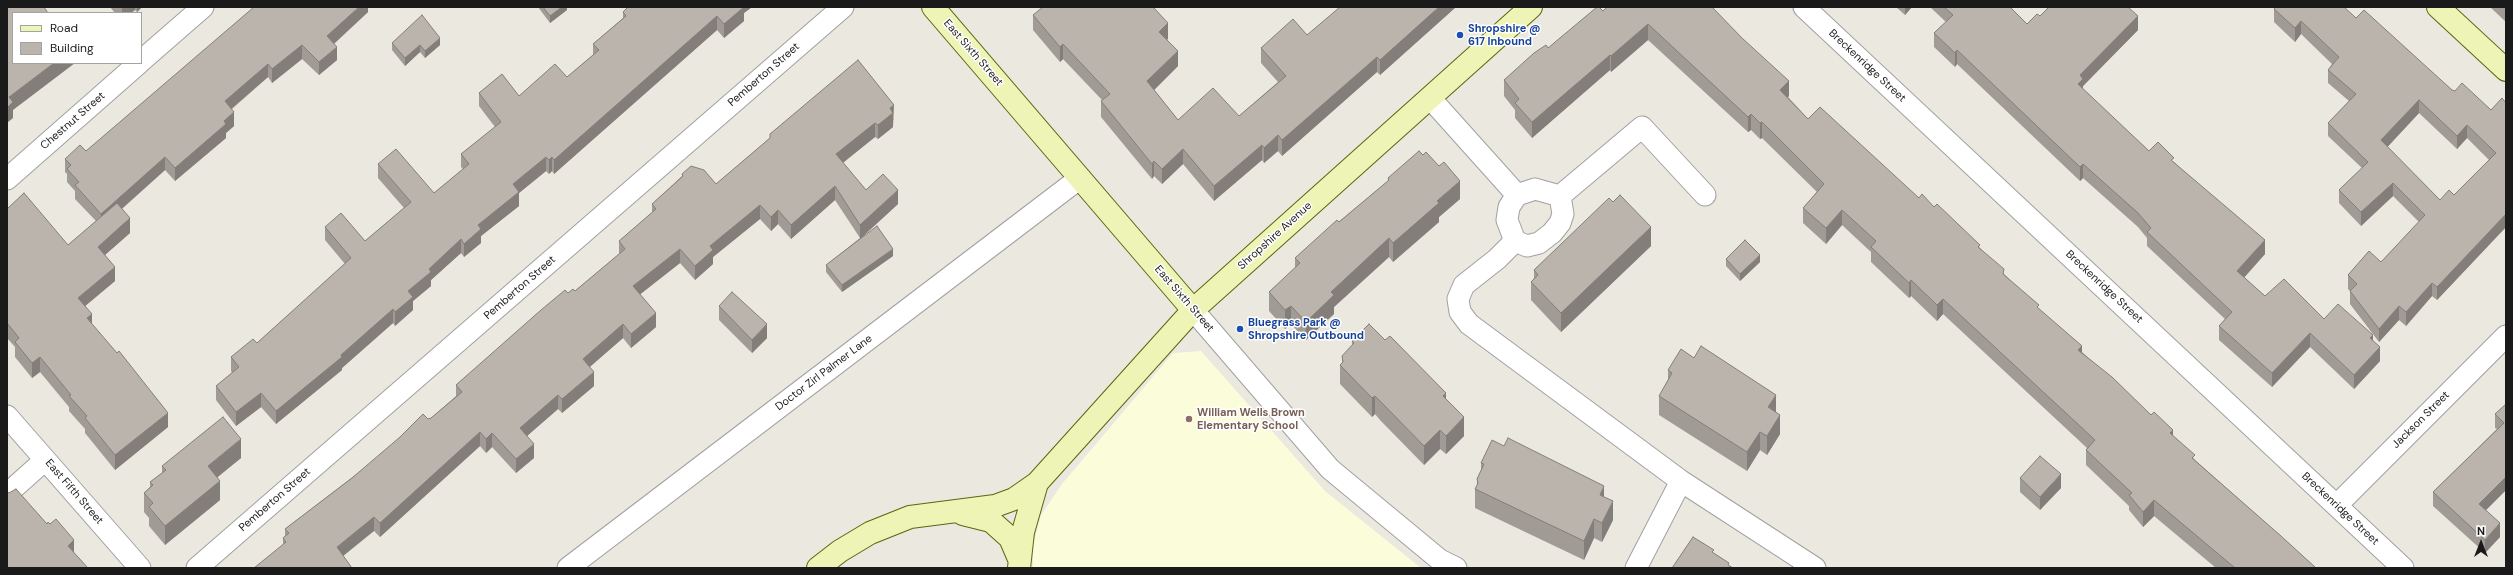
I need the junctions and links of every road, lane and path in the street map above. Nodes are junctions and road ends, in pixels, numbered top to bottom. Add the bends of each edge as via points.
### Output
1 (203, 7) edge
2 (843, 7) edge
3 (933, 7) edge
4 (1531, 7) edge
5 (1804, 7) edge
6 (2438, 7) edge
7 (142, 60) edge
8 (138, 64) edge
9 (2506, 70) edge
10 (1430, 98) junction
11 (1080, 178) junction
12 (7, 179) edge
13 (1517, 195) junction
14 (1705, 195) dead end
15 (1560, 196) junction
16 (1515, 241) junction
17 (1193, 310) junction
18 (2506, 336) edge
19 (7, 416) edge
20 (45, 460) junction
21 (1681, 481) junction
22 (1038, 484) junction
23 (7, 494) edge
24 (2337, 505) junction
25 (958, 512) junction
26 (1019, 563) edge
27 (140, 568) edge
28 (197, 568) edge
29 (568, 568) edge
30 (818, 568) edge
31 (1456, 568) edge
32 (1636, 568) edge
33 (1815, 568) edge
34 (2403, 568) edge

1 - 7 street, Chestnut Street
2 - 28 street, Pemberton Street
3 - 11 street, East Sixth Street
4 - 10 street, Shropshire Avenue
5 - 24 street, Breckenridge Street
6 - 9 street
8 - 12 street, Chestnut Street
10 - 13 street
10 - 17 street, Shropshire Avenue
11 - 17 street, East Sixth Street
11 - 29 street, Doctor Zirl Palmer Lane
13 - 15 street via 1535,190
13 - 16 street via 1509,207 1507,220
14 - 15 street via 1642,127
15 - 16 street via 1563,214 1552,233 1527,246
16 - 21 street via 1497,260 1464,285 1458,299 1460,312 1469,324
17 - 22 street, Shropshire Avenue
17 - 31 street, East Sixth Street via 1330,469 1440,560
18 - 24 street, Jackson Street
19 - 20 street, East Fifth Street
20 - 23 street
20 - 27 street, East Fifth Street
21 - 32 street
21 - 33 street
22 - 25 street, Shropshire Avenue via 1014,499 995,506
22 - 26 street, Shropshire Avenue via 1023,532
24 - 34 street, Breckenridge Street
25 - 26 street, Shropshire Avenue via 991,521 1010,538
25 - 30 street, Shropshire Avenue via 910,517 870,534 840,551

